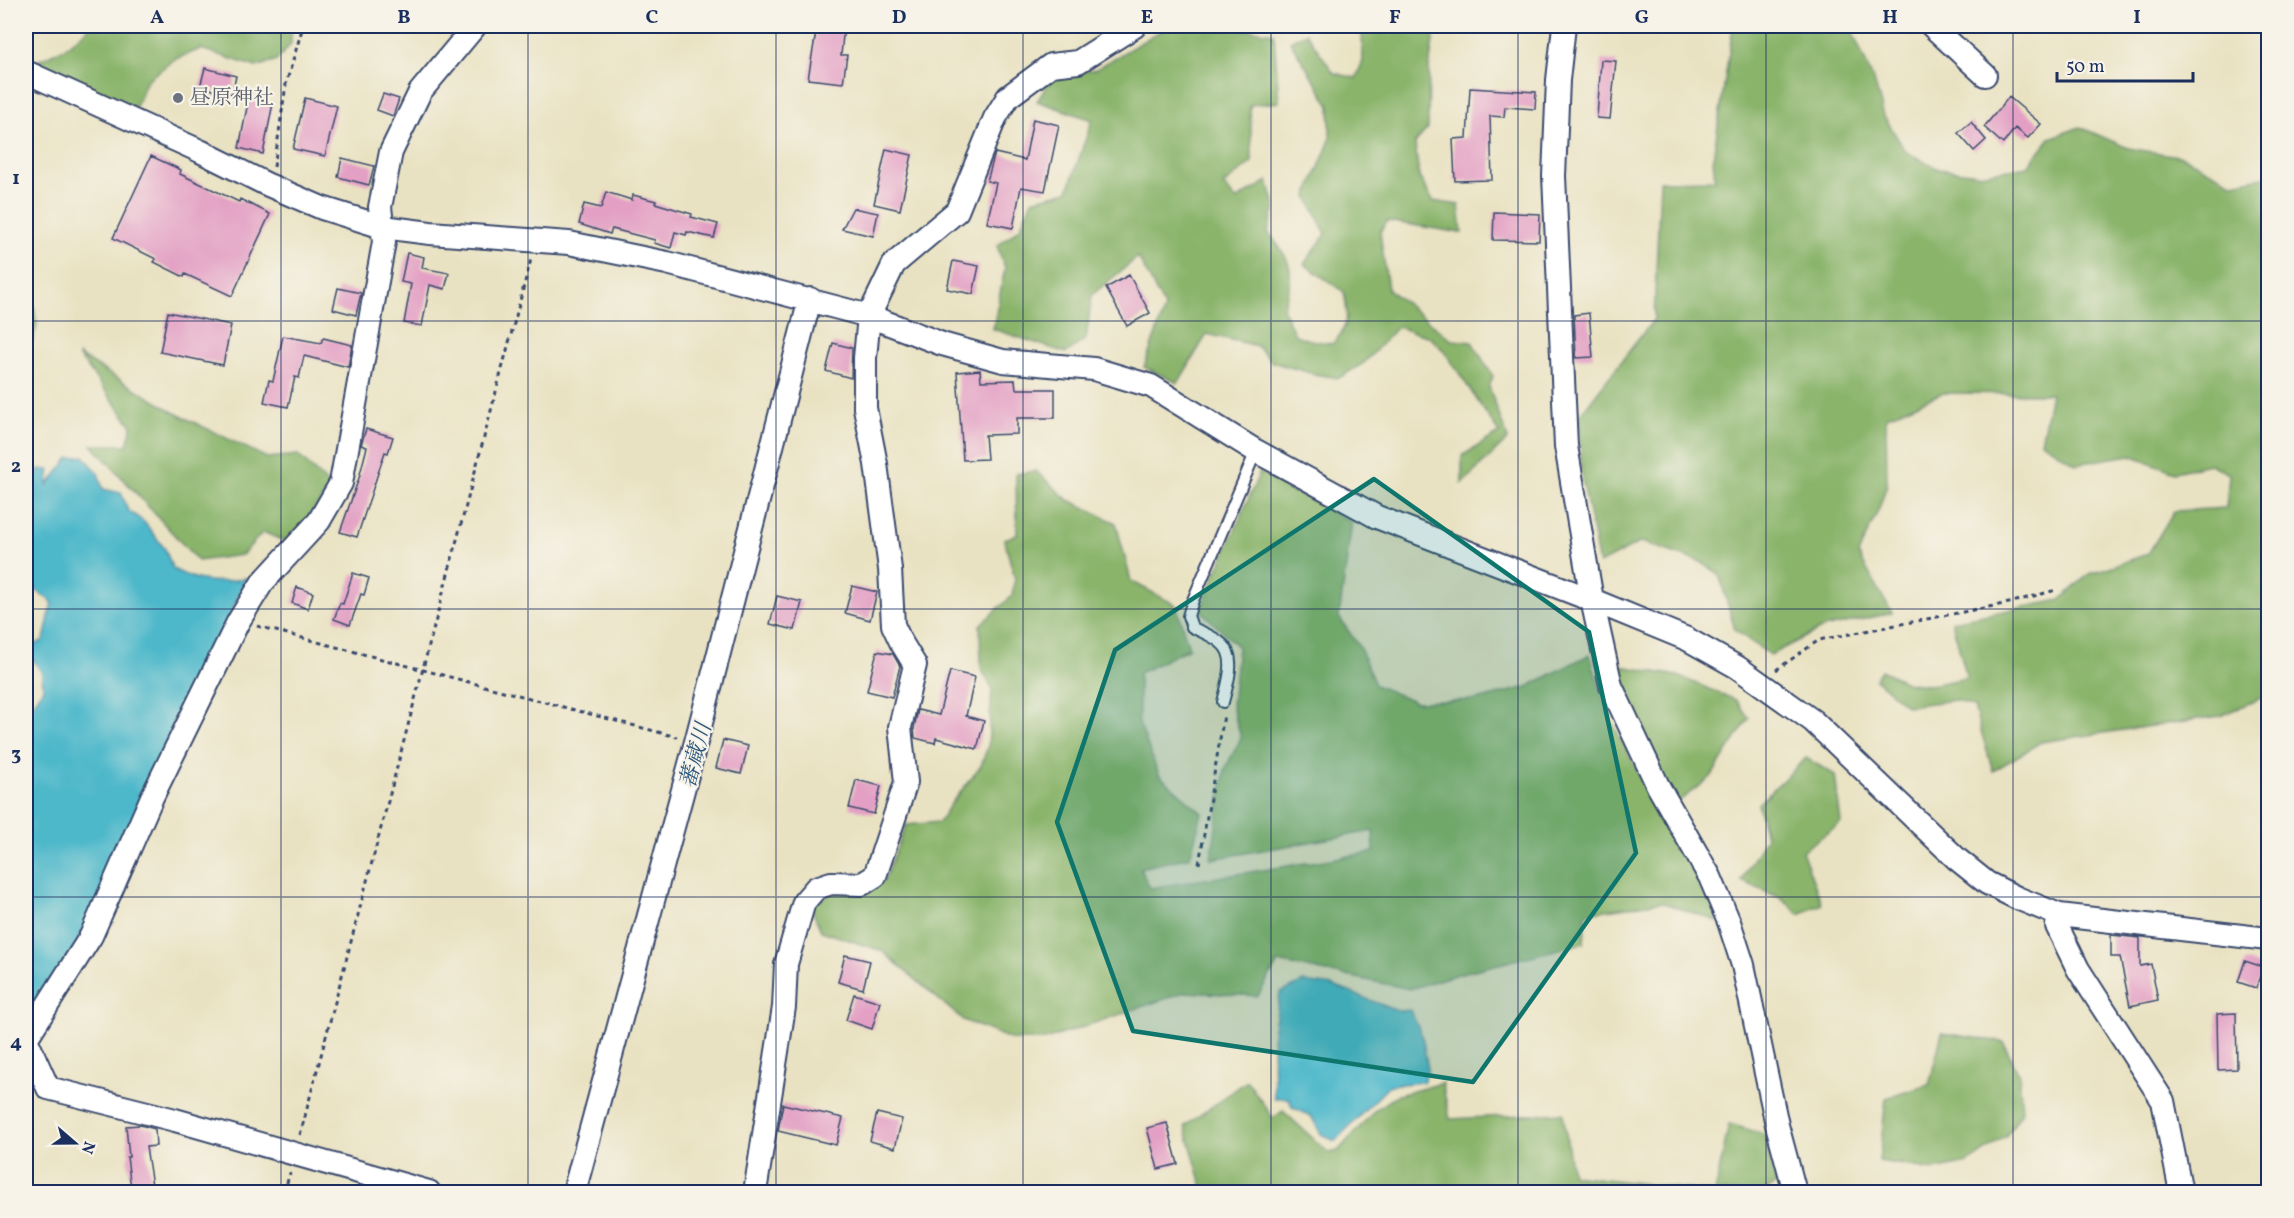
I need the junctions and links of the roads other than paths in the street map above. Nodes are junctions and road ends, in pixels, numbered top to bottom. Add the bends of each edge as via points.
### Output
1 (475, 26) edge
2 (1135, 26) edge
3 (1564, 26) edge
4 (1932, 26) edge
5 (26, 72) edge
6 (1985, 75) dead end
7 (383, 227) junction
8 (810, 300) junction
9 (869, 316) junction
10 (1256, 451) junction
11 (1592, 600) junction
12 (1223, 702) road end
13 (2059, 915) junction
14 (2268, 939) edge
15 (26, 1039) edge
16 (429, 1192) edge
17 (574, 1192) edge
18 (755, 1192) edge
19 (1795, 1192) edge
20 (2181, 1192) edge

1 - 7 street via 420,92 391,152 380,207
2 - 9 street via 1078,62 1050,65 1008,97 995,118 957,212 894,264
3 - 11 street via 1554,176 1565,434
4 - 6 street
5 - 7 street via 266,184 322,208
7 - 8 street via 569,243
7 - 15 street via 384,242 341,483 320,521 262,583 238,622 152,797 91,936
8 - 9 street
8 - 17 street
9 - 10 street via 942,344 1003,361 1094,369 1151,386
9 - 18 street via 865,408 890,569 893,625 915,665 900,727 906,782 875,876 862,884 831,883 816,888 804,902 786,964 784,1007
10 - 11 street via 1377,516
10 - 12 lane via 1188,616 1192,627 1222,643 1228,653 1231,669
11 - 13 street via 1687,639 1737,667 1813,721 1987,883
11 - 19 street via 1611,686 1658,786 1710,877 1729,922 1743,965
13 - 14 street
13 - 20 street via 2057,926 2078,969 2163,1101
15 - 16 street via 48,1088

